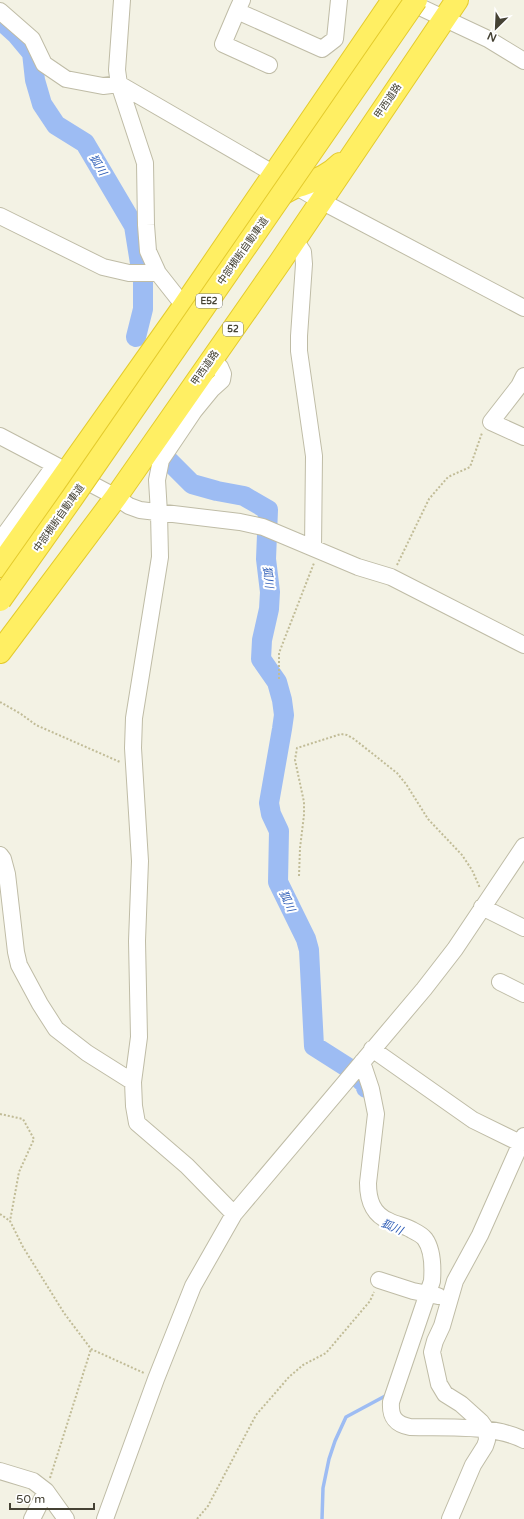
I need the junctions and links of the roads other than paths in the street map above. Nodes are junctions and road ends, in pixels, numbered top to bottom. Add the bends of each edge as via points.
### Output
1 (122, 0) edge
2 (339, 0) edge
3 (393, 0) edge
4 (405, 0) edge
5 (416, 0) edge
6 (457, 0) edge
7 (240, 6) edge
8 (0, 11) edge
9 (444, 19) junction
10 (524, 61) edge
11 (269, 65) dead end
12 (119, 84) junction
13 (355, 150) junction
14 (274, 174) junction
15 (297, 186) junction
16 (321, 201) junction
17 (0, 216) edge
18 (234, 232) junction
19 (295, 240) junction
20 (158, 273) junction
21 (184, 306) junction
22 (524, 308) edge
23 (211, 360) junction
24 (524, 376) edge
25 (0, 436) edge
26 (524, 437) edge
27 (62, 468) junction
28 (116, 497) junction
29 (159, 513) junction
30 (0, 541) edge
31 (316, 549) junction
32 (0, 566) edge
33 (0, 600) edge
34 (524, 645) edge
35 (0, 652) edge
36 (524, 846) edge
37 (0, 856) edge
38 (484, 905) junction
39 (524, 928) edge
40 (500, 982) dead end
41 (524, 994) edge
42 (365, 1058) junction
43 (133, 1082) junction
44 (522, 1140) edge
45 (234, 1214) junction
46 (379, 1280) road end
47 (423, 1294) junction
48 (449, 1298) junction
49 (486, 1433) junction
50 (524, 1440) edge
51 (0, 1471) edge
52 (46, 1491) junction
53 (32, 1519) edge
54 (66, 1519) edge
55 (105, 1519) edge
56 (450, 1519) edge

1 - 12 street via 117,70
2 - 7 street via 334,38 322,49
3 - 14 highway
4 - 9 street
5 - 33 highway, 中部横断自動車道 / E52, bridge
6 - 9 highway, 甲西道路 / 52
7 - 11 street via 223,44
8 - 12 street via 32,39 44,64 66,80 103,86
9 - 10 street via 488,39
9 - 13 highway, 甲西道路 / 52
12 - 14 street
12 - 20 street via 145,163 148,251
13 - 15 highway via 331,173 314,182
13 - 16 highway, 甲西道路 / 52
14 - 15 street
14 - 18 highway
15 - 16 street
15 - 18 highway via 262,205
16 - 19 highway, 甲西道路 / 52
16 - 22 street
17 - 20 street via 103,267 129,274
18 - 21 highway
19 - 23 highway, 甲西道路 / 52
19 - 31 street via 303,252 304,264 299,351 314,456
20 - 21 street
21 - 27 highway
23 - 28 highway, 甲西道路 / 52
23 - 29 street via 220,368 222,380 194,411 161,460 157,480
24 - 26 street via 491,422
25 - 27 street
27 - 28 street
27 - 30 street
27 - 32 highway
28 - 29 street via 129,506
28 - 35 highway, 甲西道路 / 52
29 - 31 street via 226,520 270,530
29 - 43 street via 160,557 134,718 134,768 140,862 136,941 139,1037
31 - 34 street via 358,567 391,577
36 - 38 street
37 - 43 street via 7,874 19,965 40,1004 56,1029 87,1053
38 - 39 street
38 - 42 street via 442,966
40 - 41 street
42 - 44 street via 473,1120
42 - 45 street
42 - 47 street via 376,1114 368,1183 369,1199 378,1214 424,1238 430,1250 433,1268 432,1281
43 - 45 street via 137,1122 187,1166
44 - 48 street
45 - 55 street via 193,1286
46 - 47 street
47 - 48 street
47 - 49 street via 391,1402 392,1416 396,1422 410,1427
48 - 49 street via 432,1352 439,1384 445,1394 481,1422
49 - 50 street via 513,1434
49 - 56 street
51 - 52 street via 33,1481
52 - 53 street
52 - 54 street

